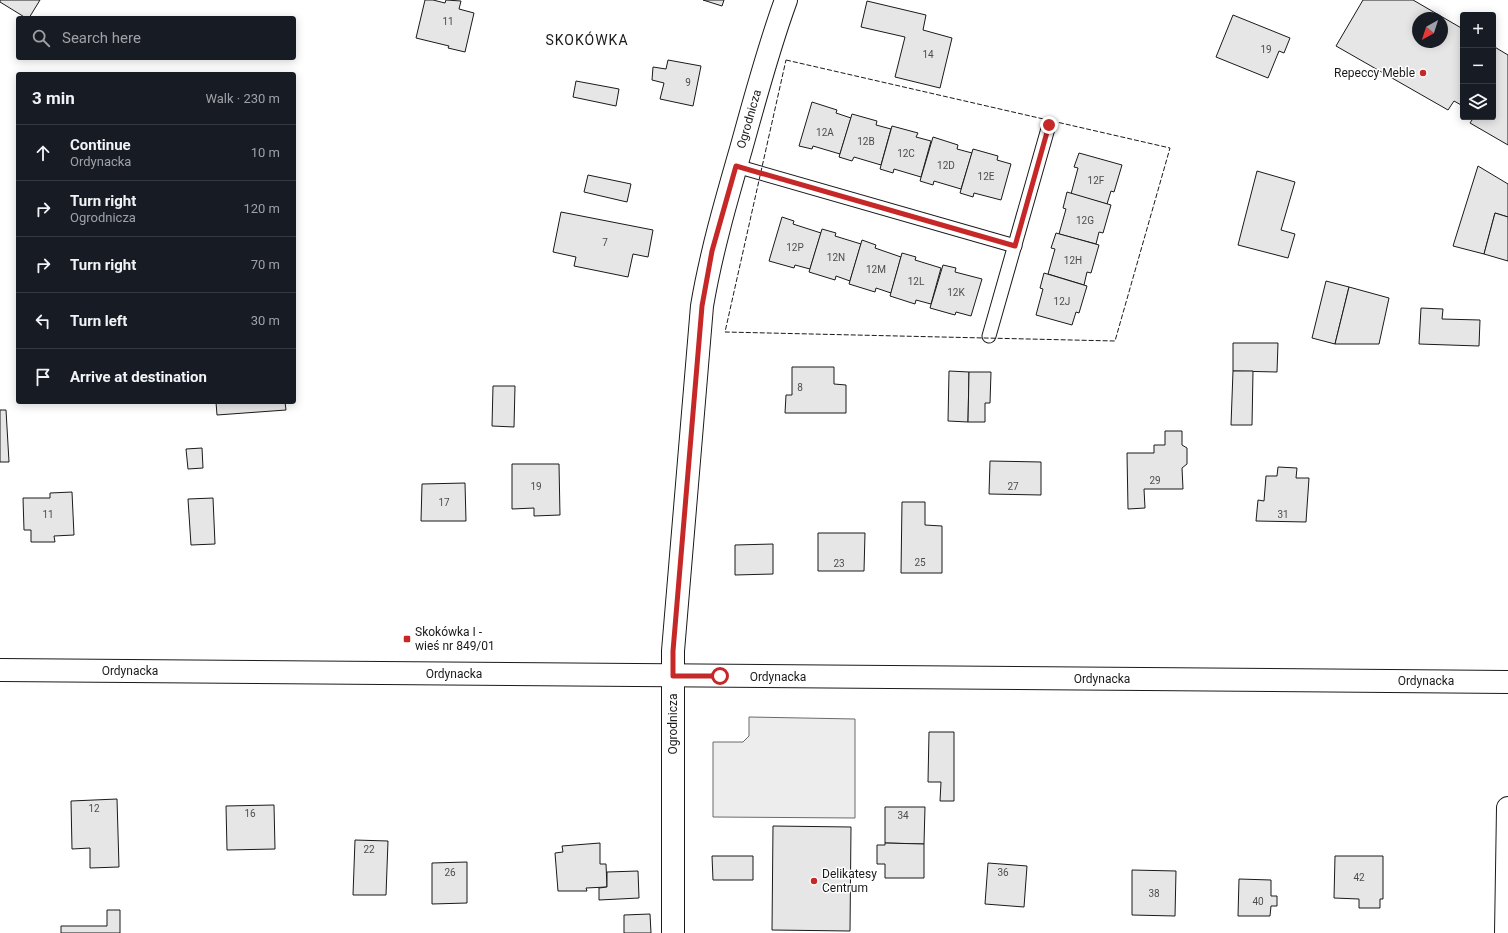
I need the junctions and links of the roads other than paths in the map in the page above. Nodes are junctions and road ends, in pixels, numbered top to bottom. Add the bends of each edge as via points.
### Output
1 (786, 0) edge
2 (1049, 125) dead end
3 (736, 166) junction
4 (1015, 246) junction
5 (989, 336) dead end
6 (0, 670) edge
7 (673, 676) junction
8 (1508, 682) edge
9 (1508, 808) edge
10 (672, 933) edge
11 (1506, 933) edge

1 - 3 main road, Ogrodnicza
2 - 4 lane
3 - 4 lane
3 - 7 main road, Ogrodnicza via 712,251 702,306 675,624
4 - 5 lane
6 - 7 main road, Ordynacka
7 - 8 main road, Ordynacka
7 - 10 main road, Ogrodnicza
9 - 11 main road

